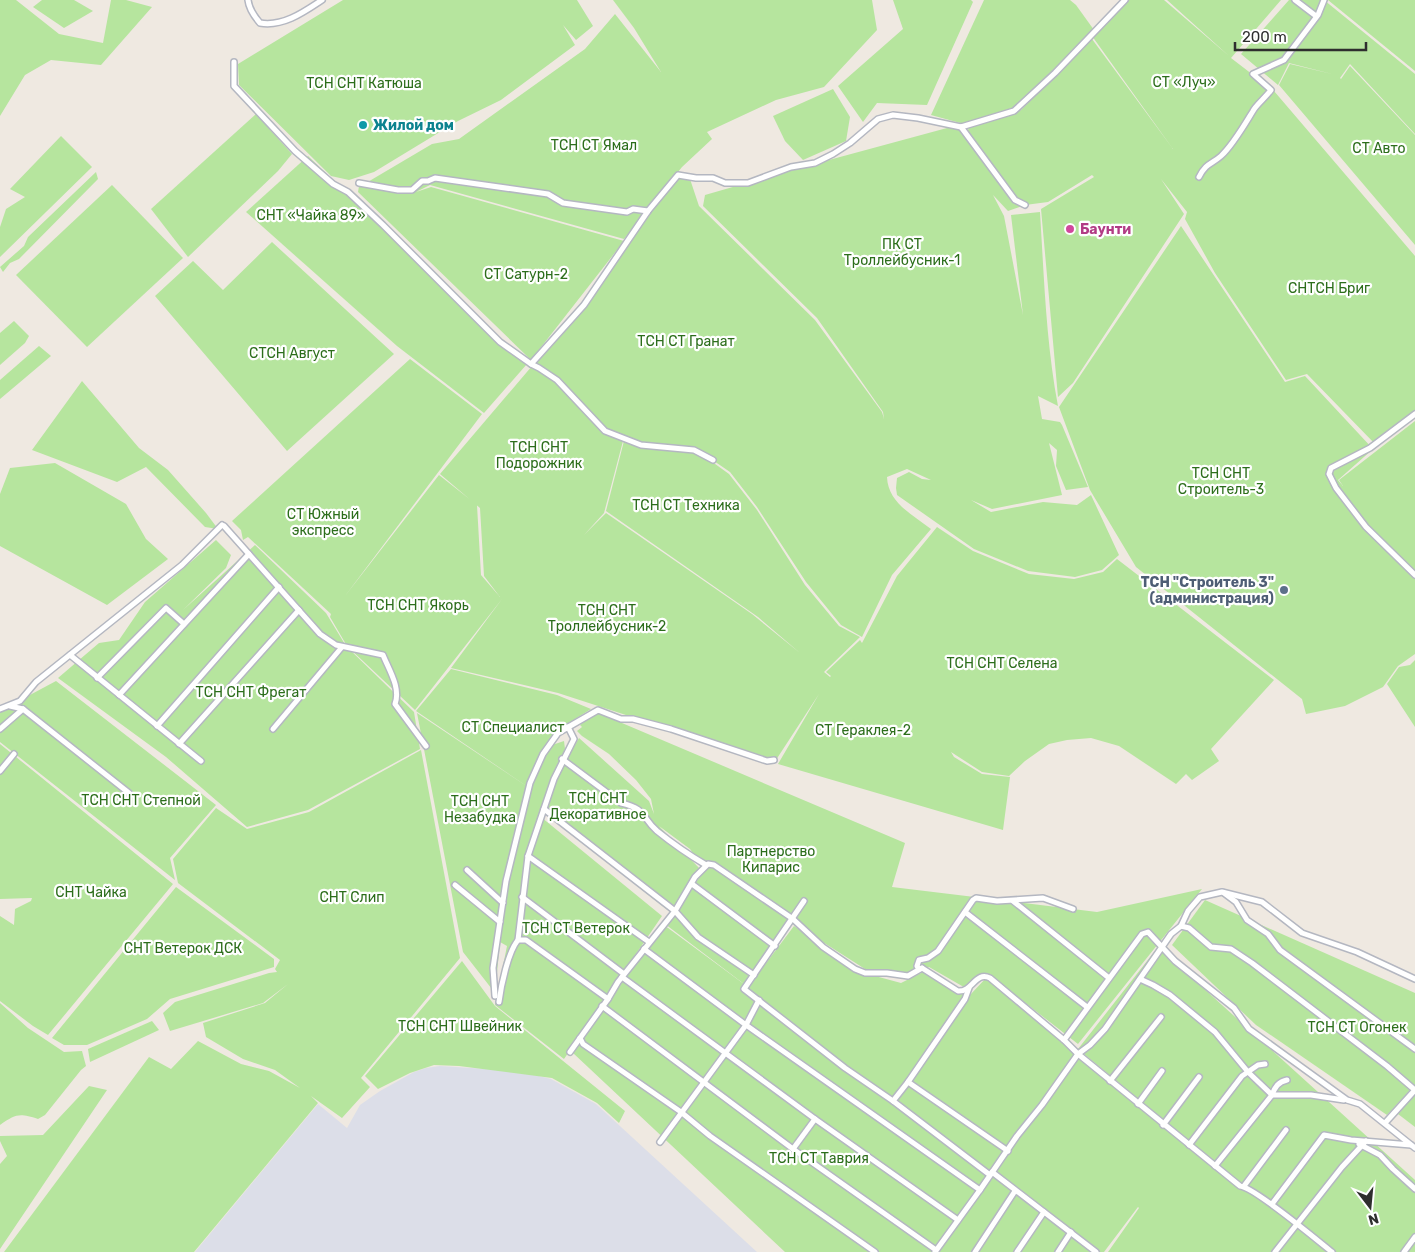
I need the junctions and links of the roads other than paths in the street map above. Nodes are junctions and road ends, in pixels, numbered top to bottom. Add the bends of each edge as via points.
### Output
1 (248, 0) edge
2 (307, 0) edge
3 (322, 0) edge
4 (1125, 0) edge
5 (1296, 0) edge
6 (1324, 0) edge
7 (310, 8) junction
8 (1316, 16) junction
9 (234, 62) dead end
10 (961, 127) junction
11 (1200, 177) dead end
12 (359, 183) dead end
13 (1025, 205) dead end
14 (648, 211) junction
15 (531, 364) junction
16 (1415, 414) edge
17 (713, 460) dead end
18 (249, 554) junction
19 (1415, 575) edge
20 (278, 587) junction
21 (299, 610) junction
22 (184, 624) junction
23 (342, 647) junction
24 (70, 655) junction
25 (98, 678) junction
26 (118, 695) junction
27 (10, 706) junction
28 (0, 709) edge
29 (23, 709) junction
30 (157, 726) junction
31 (568, 727) junction
32 (0, 729) edge
33 (274, 729) dead end
34 (179, 744) junction
35 (426, 746) dead end
36 (14, 754) dead end
37 (562, 759) junction
38 (774, 760) dead end
39 (201, 761) dead end
40 (0, 771) edge
41 (129, 793) dead end
42 (544, 809) junction
43 (528, 856) junction
44 (706, 865) junction
45 (467, 870) dead end
46 (692, 884) junction
47 (455, 886) dead end
48 (1222, 892) junction
49 (522, 897) junction
50 (804, 901) dead end
51 (1013, 901) junction
52 (503, 903) junction
53 (1073, 909) dead end
54 (674, 910) junction
55 (965, 912) junction
56 (793, 919) junction
57 (500, 922) junction
58 (1180, 926) junction
59 (518, 940) junction
60 (649, 942) junction
61 (775, 946) junction
62 (1163, 947) junction
63 (644, 949) junction
64 (922, 968) junction
65 (623, 975) junction
66 (754, 975) junction
67 (1109, 978) junction
68 (1140, 979) junction
69 (1415, 979) edge
70 (969, 988) junction
71 (495, 996) dead end
72 (608, 999) junction
73 (759, 1000) junction
74 (499, 1002) dead end
75 (602, 1006) junction
76 (1088, 1007) junction
77 (1161, 1017) dead end
78 (746, 1025) junction
79 (580, 1038) junction
80 (1064, 1040) junction
81 (1415, 1049) edge
82 (570, 1052) dead end
83 (725, 1053) junction
84 (1078, 1054) junction
85 (1265, 1064) dead end
86 (1162, 1071) dead end
87 (1248, 1072) junction
88 (1199, 1077) dead end
89 (1287, 1080) dead end
90 (1110, 1081) junction
91 (705, 1082) junction
92 (908, 1082) junction
93 (1415, 1090) edge
94 (1272, 1095) junction
95 (1347, 1100) junction
96 (892, 1101) junction
97 (1138, 1104) junction
98 (681, 1112) junction
99 (815, 1119) junction
100 (1385, 1123) junction
101 (1163, 1125) junction
102 (1286, 1130) dead end
103 (660, 1142) dead end
104 (1364, 1143) junction
105 (1189, 1145) junction
106 (1413, 1146) edge
107 (793, 1149) junction
108 (1008, 1151) junction
109 (1215, 1166) junction
110 (991, 1174) junction
111 (1244, 1186) junction
112 (1415, 1189) edge
113 (980, 1190) junction
114 (1015, 1192) junction
115 (1272, 1204) junction
116 (1044, 1212) junction
117 (958, 1220) junction
118 (1296, 1225) junction
119 (1071, 1232) junction
120 (1415, 1237) edge
121 (935, 1251) edge
122 (875, 1252) edge
123 (975, 1252) edge
124 (1017, 1252) edge
125 (1058, 1252) edge
126 (1096, 1252) edge
127 (1275, 1252) edge
128 (1331, 1252) edge
129 (1404, 1252) edge

1 - 7 street via 248,6 260,23 267,24 286,21
2 - 7 street
3 - 7 street
4 - 10 street via 1014,111
5 - 8 street
6 - 8 street
8 - 11 street via 1284,60 1253,74 1271,90 1253,109 1250,118 1221,156 1203,168
9 - 15 street via 234,86 295,151 333,184 348,192 500,342
10 - 13 street via 1015,200
10 - 14 street via 894,115 878,119 850,143 815,163 791,167 748,182 678,175
12 - 14 street via 412,190 422,181 435,178 548,194 563,203 627,212 633,209
14 - 15 street via 584,306
15 - 17 street via 557,380 605,430 641,445 694,450
16 - 19 street via 1370,448 1331,468 1329,474 1366,527
18 - 20 street
18 - 22 street
18 - 24 street via 223,526 182,565
20 - 21 street
20 - 30 street
21 - 23 street via 320,634
21 - 34 street
22 - 25 street via 166,608
22 - 26 street
23 - 33 street
23 - 35 street via 383,656 395,684 397,697 394,704
24 - 25 street
24 - 27 street via 36,682 20,701
25 - 26 street
26 - 30 street
27 - 28 street
27 - 29 street
29 - 32 street
29 - 41 street
30 - 34 street
31 - 37 street via 574,739
31 - 38 street via 598,710 620,719 671,729 767,761
31 - 52 street via 550,742 530,783
34 - 39 street
36 - 40 street
37 - 42 street
37 - 44 street via 621,803 641,811 654,828 679,849
42 - 43 street
42 - 54 street
43 - 49 street
43 - 60 street
44 - 46 street
44 - 56 street via 714,865
45 - 52 street
46 - 54 street
46 - 61 street
47 - 57 street
48 - 58 street via 1200,897
48 - 69 street via 1262,902 1302,932 1357,952
48 - 81 street via 1236,902 1246,920 1268,934 1280,950
49 - 59 street
49 - 65 street
50 - 56 street
51 - 53 street via 1043,898
51 - 55 street via 976,898
51 - 67 street
52 - 57 street
54 - 60 street
54 - 66 street via 698,937
55 - 64 street via 938,951 918,961 918,968
55 - 76 street
56 - 61 street
56 - 64 street via 823,947 865,973 908,976
57 - 71 street via 493,968
58 - 62 street
58 - 93 street via 1189,928 1210,947 1231,949 1252,963
59 - 72 street via 526,940
59 - 74 street via 502,979
60 - 63 street
61 - 66 street
62 - 67 street via 1149,933 1144,933
62 - 68 street
62 - 95 street via 1175,961 1234,1008 1249,1029
63 - 65 street
63 - 78 street
64 - 70 street via 958,991
65 - 72 street
65 - 83 street
66 - 73 street via 744,989
67 - 76 street
68 - 84 street via 1105,1029
68 - 87 street via 1170,995 1215,1032
70 - 80 street via 979,977 987,977
70 - 92 street
72 - 75 street
73 - 78 street
73 - 96 street
75 - 79 street
75 - 91 street
76 - 80 street
77 - 90 street
78 - 83 street
78 - 113 street
79 - 82 street
79 - 98 street via 583,1044
80 - 84 street
83 - 91 street
83 - 99 street
84 - 90 street
84 - 108 street
85 - 87 street
86 - 97 street
87 - 94 street
87 - 105 street
88 - 101 street
89 - 94 street via 1281,1081
90 - 97 street
91 - 98 street
91 - 107 street
92 - 96 street
92 - 108 street
93 - 100 street
94 - 95 street via 1312,1095
94 - 109 street
95 - 100 street via 1360,1104
96 - 110 street
97 - 101 street
98 - 103 street
98 - 122 street
99 - 107 street
99 - 117 street
100 - 106 street
101 - 105 street
102 - 111 street
104 - 106 street
104 - 112 street
104 - 115 street via 1322,1136
104 - 118 street
105 - 109 street
107 - 121 street
108 - 110 street
109 - 111 street
110 - 113 street
110 - 114 street
111 - 115 street
113 - 117 street
114 - 116 street
114 - 123 street
115 - 118 street
116 - 119 street
116 - 124 street
117 - 121 street
118 - 127 street
118 - 128 street
119 - 125 street
119 - 126 street
120 - 129 street

